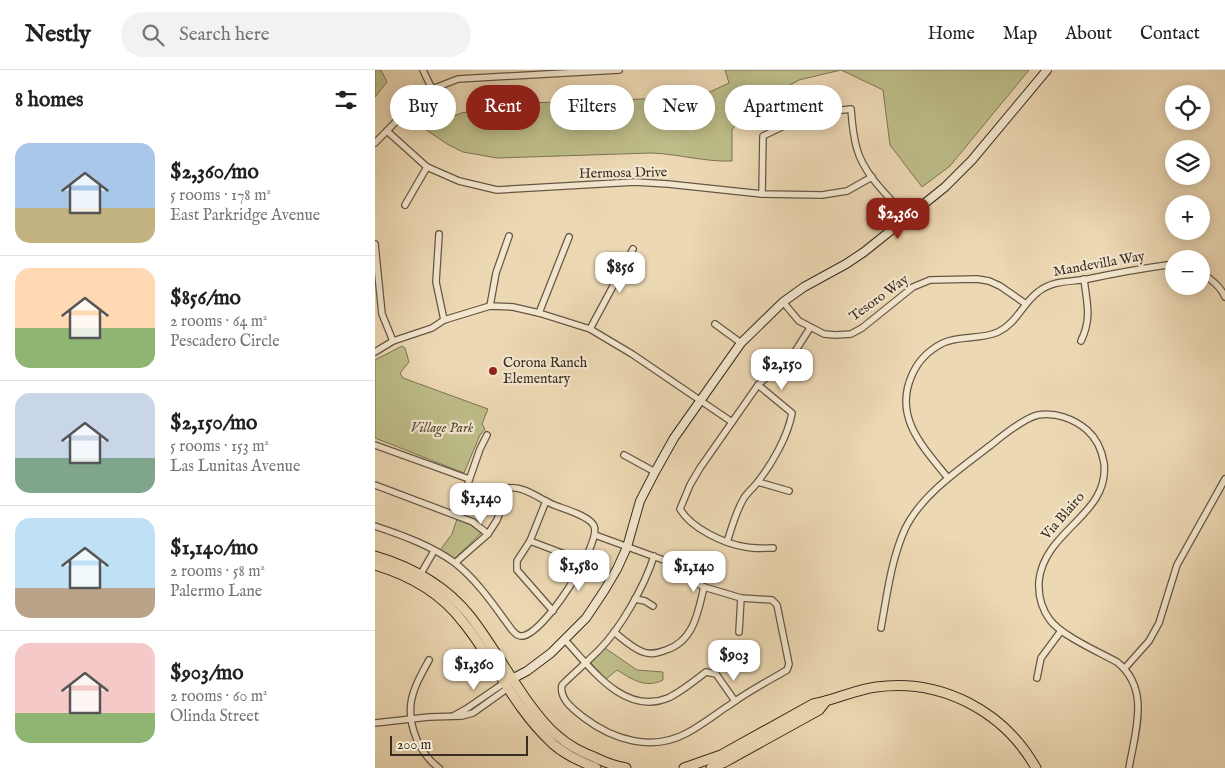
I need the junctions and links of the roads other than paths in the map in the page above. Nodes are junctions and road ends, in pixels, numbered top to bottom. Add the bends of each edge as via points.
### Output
1 (423, 70) edge
2 (619, 70) edge
3 (1047, 70) edge
4 (430, 85) edge
5 (442, 85) edge
6 (390, 128) edge
7 (387, 131) junction
8 (375, 143) edge
9 (427, 167) junction
10 (872, 177) junction
11 (762, 194) junction
12 (405, 204) dead end
13 (908, 218) junction
14 (439, 234) dead end
15 (509, 236) dead end
16 (569, 237) dead end
17 (376, 244) edge
18 (633, 249) dead end
19 (1165, 266) edge
20 (1210, 278) edge
21 (1084, 279) junction
22 (1225, 297) edge
23 (783, 302) junction
24 (1026, 304) junction
25 (490, 306) junction
26 (539, 312) junction
27 (444, 320) junction
28 (715, 324) dead end
29 (810, 328) junction
30 (589, 329) junction
31 (393, 341) junction
32 (1081, 341) dead end
33 (741, 343) junction
34 (375, 352) edge
35 (758, 385) junction
36 (700, 401) junction
37 (732, 422) junction
38 (487, 435) dead end
39 (375, 445) edge
40 (624, 455) dead end
41 (655, 472) junction
42 (949, 478) junction
43 (469, 479) junction
44 (1225, 479) edge
45 (758, 482) junction
46 (375, 485) edge
47 (789, 491) dead end
48 (546, 502) junction
49 (457, 515) junction
50 (375, 526) edge
51 (488, 534) junction
52 (595, 535) junction
53 (530, 541) junction
54 (727, 542) junction
55 (627, 548) junction
56 (773, 548) dead end
57 (435, 551) junction
58 (375, 556) edge
59 (654, 556) junction
60 (583, 561) junction
61 (455, 563) junction
62 (375, 565) edge
63 (418, 578) junction
64 (705, 586) junction
65 (741, 598) junction
66 (635, 599) junction
67 (653, 606) dead end
68 (553, 611) junction
69 (881, 628) dead end
70 (1061, 631) junction
71 (614, 632) junction
72 (739, 632) dead end
73 (565, 640) junction
74 (429, 660) dead end
75 (585, 662) junction
76 (1125, 668) junction
77 (1037, 678) dead end
78 (508, 683) junction
79 (735, 701) junction
80 (826, 701) junction
81 (412, 719) junction
82 (375, 723) edge
83 (430, 766) edge
84 (439, 768) edge
85 (596, 768) edge
86 (626, 768) edge
87 (684, 768) edge
88 (711, 768) edge
89 (1037, 768) edge
90 (1129, 768) edge

1 - 4 street
2 - 5 street via 458,79
3 - 13 main road via 972,160
6 - 7 street
7 - 8 street
7 - 9 street, Hermosa Drive
9 - 11 street, Hermosa Drive via 459,181 497,190 635,182
9 - 12 street
10 - 11 street, Hermosa Drive via 847,191 822,195
10 - 11 street via 857,149 851,109 809,114 763,136
10 - 13 street
13 - 23 main road via 864,252
14 - 27 street via 436,282
15 - 25 street via 496,273
16 - 26 street
17 - 31 street via 382,314
18 - 30 street
19 - 21 street, Mandevilla Way
20 - 22 street
21 - 24 street, Mandevilla Way via 1049,285
21 - 32 street via 1089,317
23 - 29 street, Tesoro Way via 799,321
23 - 33 main road
24 - 29 street, Tesoro Way via 989,281 930,280 913,288 851,334 824,334
24 - 42 street, Mandevilla Way via 1012,323 998,332 945,342 923,358 914,370 905,399 908,418 915,435
25 - 26 street
25 - 27 street
26 - 30 street
27 - 31 street
28 - 33 street
29 - 35 street via 794,353
30 - 36 street
31 - 34 street
33 - 36 main road
35 - 37 street
35 - 45 street via 792,413 790,428
36 - 37 street
36 - 41 main road
37 - 54 street via 690,485 681,509 685,518 701,530
38 - 43 street
39 - 43 street
40 - 41 street
41 - 55 main road via 640,501
42 - 69 street, Via Blairo via 919,508 905,528 892,567
42 - 70 street, Via Blairo via 1012,428 1037,415 1075,420 1089,432 1103,457 1105,473 1102,486 1095,502 1055,543 1040,573 1038,593 1043,607
43 - 49 street
44 - 76 street via 1177,565 1159,623 1149,641
45 - 47 street
45 - 54 street via 745,496
46 - 49 street
48 - 51 street via 518,487 509,488
48 - 52 street via 587,518 593,523
48 - 53 street
49 - 51 street
50 - 57 street
51 - 61 street
52 - 55 street
52 - 60 street
53 - 60 street
53 - 68 street via 517,561 517,570
54 - 56 street via 745,547
55 - 59 street
55 - 73 main road via 605,592
57 - 61 street
57 - 63 street
58 - 63 main road via 391,561
59 - 64 street
59 - 66 street
60 - 68 street via 571,586
61 - 68 street via 488,596 516,634 528,634
62 - 63 main road
63 - 78 main road via 463,621
64 - 65 street
64 - 71 street via 689,633 672,648 657,654 645,653
65 - 72 street
65 - 79 street via 772,600 777,605 789,664 787,670
66 - 67 street
66 - 71 street
70 - 76 street, Via Blairo
70 - 77 street via 1041,658
71 - 75 street
73 - 75 street
73 - 78 main road
74 - 81 street via 411,703
75 - 79 street via 610,686 635,700 651,702 669,698 706,672 716,674
75 - 79 street via 562,685 563,698 586,720 627,740 646,744 686,734
76 - 90 street via 1134,682 1139,706
78 - 81 street via 453,716
78 - 85 main road via 534,725 552,743
78 - 86 main road via 557,736 580,752
80 - 87 main road via 813,704 721,755
80 - 88 main road via 819,710
80 - 89 main road via 878,687 901,685 939,691 970,702 1001,723
81 - 82 street
81 - 83 street via 417,740
83 - 84 street

